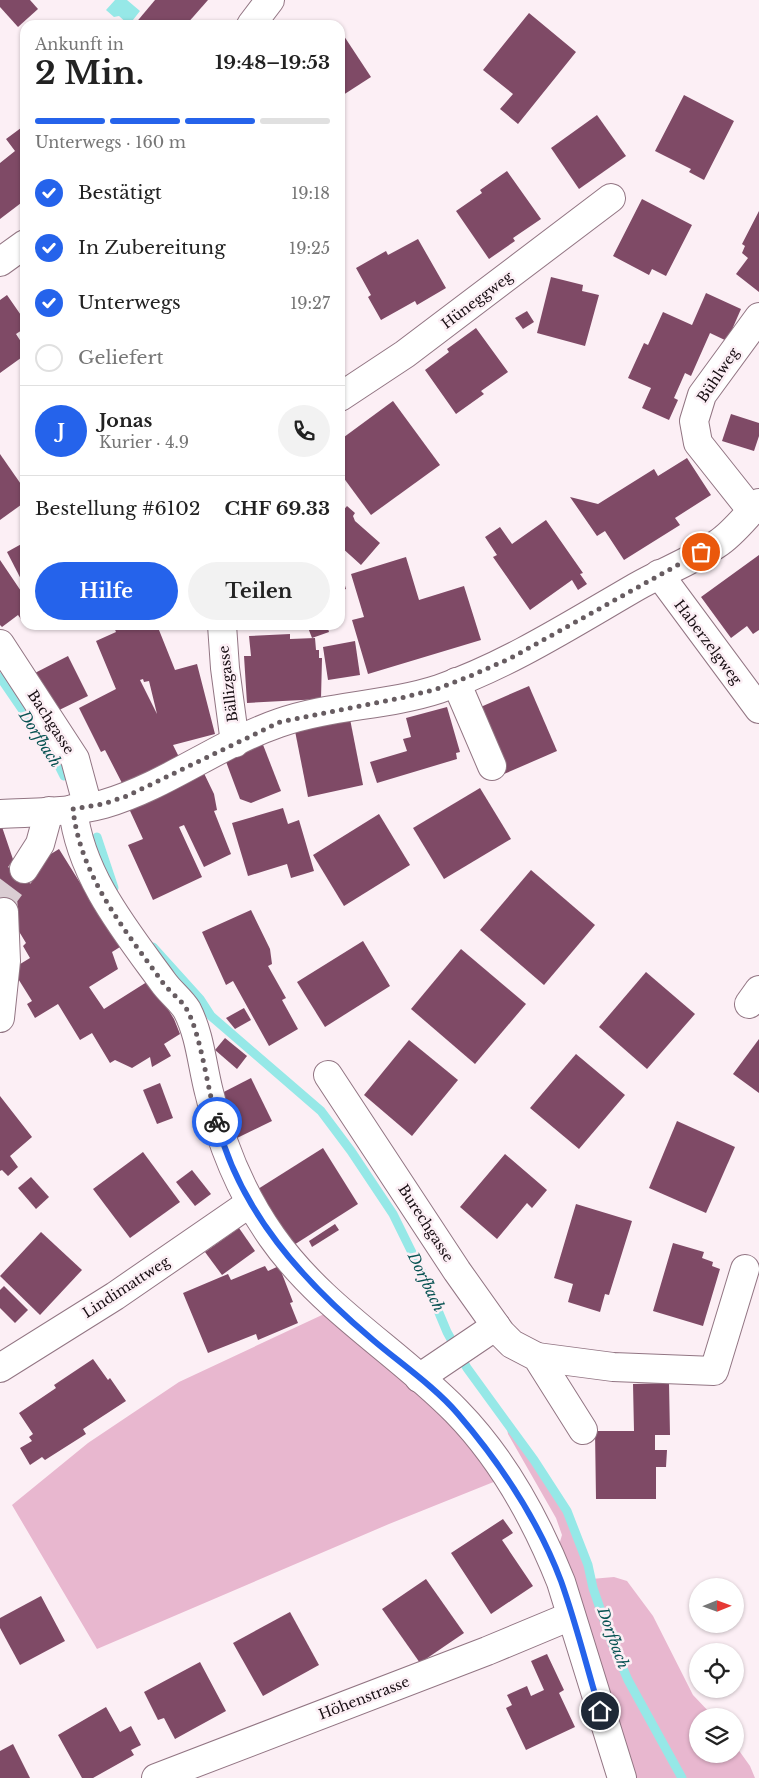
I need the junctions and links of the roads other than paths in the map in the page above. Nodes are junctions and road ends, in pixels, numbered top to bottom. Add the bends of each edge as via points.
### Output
1 (270, 0) edge
2 (255, 20) edge
3 (610, 198) dead end
4 (20, 248) edge
5 (0, 262) edge
6 (759, 316) edge
7 (345, 394) edge
8 (757, 513) edge
9 (659, 574) junction
10 (222, 630) edge
11 (0, 644) edge
12 (456, 682) junction
13 (759, 709) edge
14 (235, 742) junction
15 (492, 766) dead end
16 (70, 809) junction
17 (0, 814) edge
18 (24, 870) tunnel mouth
19 (4, 912) dead end
20 (0, 1018) edge
21 (328, 1075) dead end
22 (250, 1203) junction
23 (746, 1269) dead end
24 (487, 1332) junction
25 (537, 1356) junction
26 (0, 1368) edge
27 (419, 1378) junction
28 (583, 1430) dead end
29 (571, 1616) junction
30 (156, 1778) edge
31 (622, 1778) edge

1 - 2 street
3 - 7 street, Hüneggweg via 405,354
4 - 5 street
6 - 8 street, Bühlweg via 702,395 694,421 698,443
8 - 9 street via 718,544
9 - 12 street via 511,658
9 - 13 street, Haberzelgweg
10 - 14 street, Bällizgasse
11 - 16 street, Bachgasse via 75,759
12 - 14 street via 405,697 280,722
12 - 15 street
14 - 16 street via 127,796
16 - 17 street
16 - 18 street via 40,844
16 - 22 street, Bachgasse via 93,878 117,918 165,985 186,1008 194,1025 220,1137
19 - 20 street via 6,962
21 - 24 street, Burechgasse via 457,1271
22 - 26 street, Lindimattweg via 115,1296
22 - 27 street, Bachgasse via 274,1240 300,1271 358,1327
23 - 25 street, Burechgasse via 714,1370 613,1367
24 - 25 street, Burechgasse
24 - 27 street
25 - 28 street
27 - 29 street, Bachgasse via 456,1411 502,1470 550,1554
29 - 30 street, Höhenstrasse
29 - 31 street, Bachgasse

